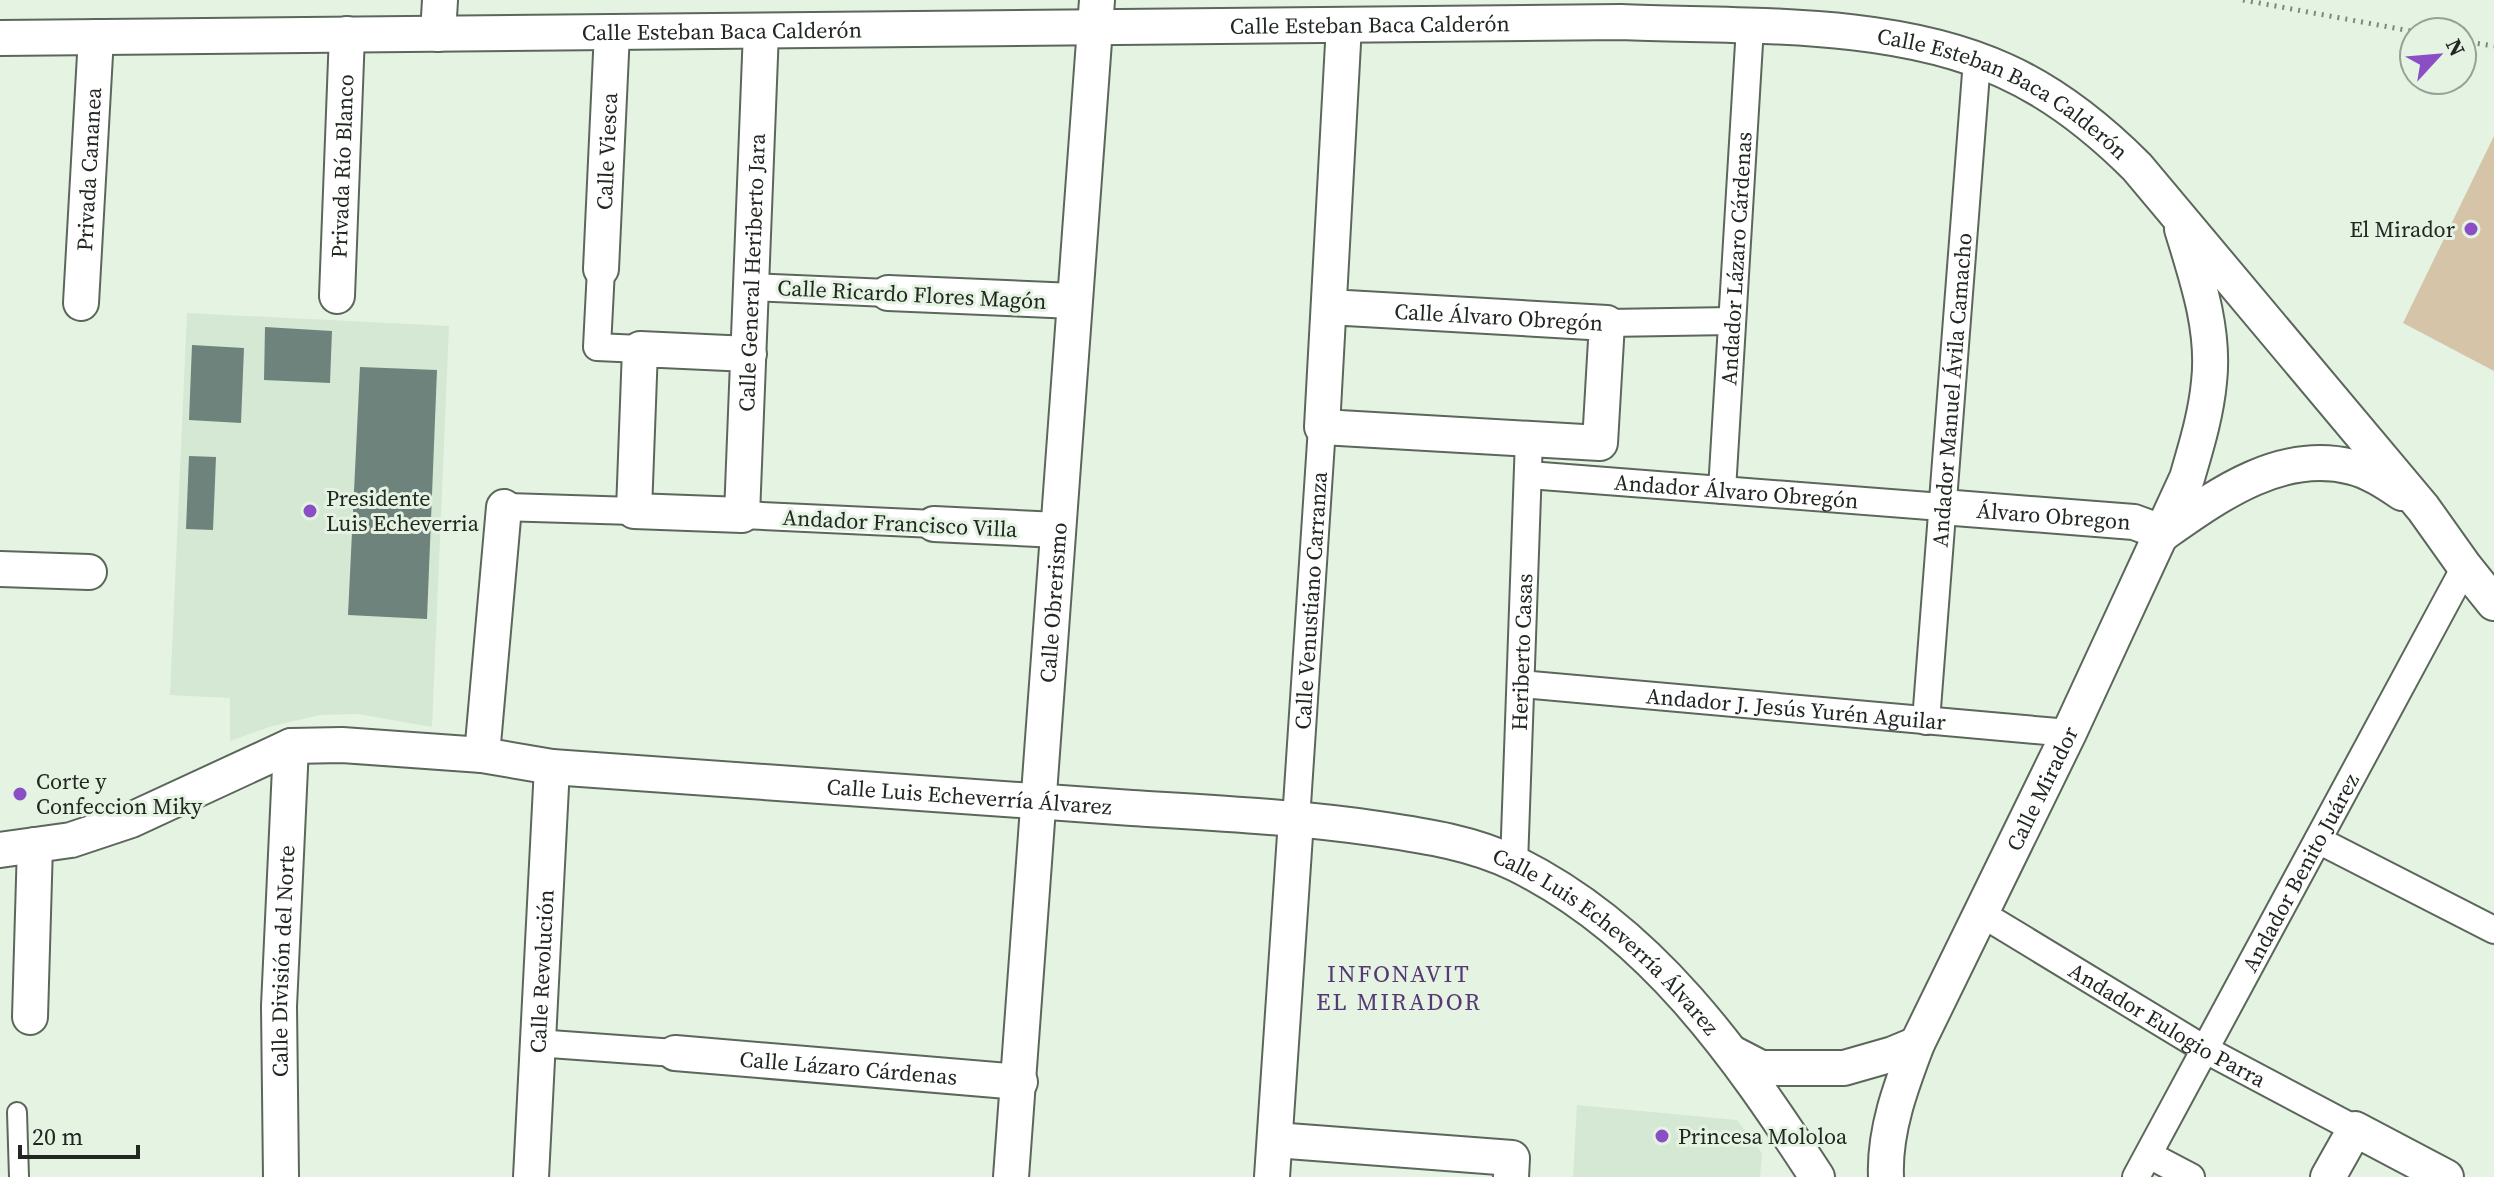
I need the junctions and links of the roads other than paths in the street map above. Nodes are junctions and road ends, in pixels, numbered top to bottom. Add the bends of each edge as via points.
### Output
1 (440, 0) edge
2 (1096, 14) edge
3 (1344, 25) junction
4 (1750, 27) junction
5 (761, 31) junction
6 (612, 32) junction
7 (347, 34) junction
8 (438, 34) junction
9 (96, 37) junction
10 (0, 38) edge
11 (1977, 60) junction
12 (2179, 218) junction
13 (601, 269) joint
14 (751, 287) junction
15 (888, 293) joint
16 (337, 296) dead end
17 (1074, 301) junction
18 (81, 303) dead end
19 (1329, 307) junction
20 (1732, 321) junction
21 (1607, 323) junction
22 (640, 349) junction
23 (749, 354) junction
24 (1322, 427) junction
25 (1529, 439) junction
26 (1529, 475) junction
27 (1722, 490) junction
28 (504, 507) joint
29 (1942, 507) junction
30 (2423, 508) junction
31 (634, 511) junction
32 (742, 515) junction
33 (934, 524) joint
34 (1058, 530) junction
35 (2164, 533) junction
36 (2465, 567) junction
37 (0, 569) edge
38 (89, 572) dead end
39 (2494, 603) edge
40 (1521, 684) junction
41 (1926, 721) junction
42 (2069, 733) junction
43 (291, 746) junction
44 (482, 755) junction
45 (552, 767) junction
46 (1039, 801) junction
47 (1296, 820) junction
48 (2318, 840) junction
49 (35, 845) junction
50 (0, 850) edge
51 (1514, 864) junction
52 (1982, 914) junction
53 (2494, 930) edge
54 (30, 1017) dead end
55 (536, 1043) junction
56 (1917, 1044) junction
57 (2206, 1050) junction
58 (675, 1053) joint
59 (1731, 1053) junction
60 (1020, 1082) junction
61 (17, 1112) dead end
62 (2355, 1129) junction
63 (1275, 1140) junction
64 (2143, 1166) edge
65 (1511, 1167) edge
66 (19, 1177) edge
67 (281, 1177) edge
68 (531, 1177) edge
69 (1011, 1177) edge
70 (1272, 1177) edge
71 (1817, 1177) edge
72 (1886, 1177) edge
73 (2191, 1177) edge
74 (2328, 1177) edge
75 (2446, 1177) edge

1 - 8 street
2 - 3 street, Calle Esteban Baca Calderón
2 - 5 street, Calle Esteban Baca Calderón
2 - 17 street, Calle Obrerismo
3 - 4 street, Calle Esteban Baca Calderón via 1621,22
3 - 19 street, Calle Venustiano Carranza
4 - 11 street, Calle Esteban Baca Calderón via 1847,31
4 - 20 street, Andador Lázaro Cárdenas
5 - 6 street, Calle Esteban Baca Calderón
5 - 14 street, Calle General Heriberto Jara
6 - 8 street, Calle Esteban Baca Calderón
6 - 13 street, Calle Viesca
7 - 8 street, Calle Esteban Baca Calderón
7 - 9 street, Calle Esteban Baca Calderón
7 - 16 street, Privada Río Blanco
9 - 10 street, Calle Esteban Baca Calderón
9 - 18 street, Privada Cananea
11 - 12 street, Calle Esteban Baca Calderón via 2052,97 2099,129
11 - 29 street, Andador Manuel Ávila Camacho
12 - 30 street, Calle Esteban Baca Calderón
12 - 35 street, Calle Mirador via 2208,331 2210,380 2187,478
13 - 22 street via 597,347
14 - 15 street, Calle Ricardo Flores Magón
14 - 23 street, Calle General Heriberto Jara
15 - 17 street, Calle Ricardo Flores Magón
17 - 34 street, Calle Obrerismo
19 - 21 street, Calle Álvaro Obregón
19 - 24 street, Calle Venustiano Carranza
20 - 21 street
20 - 27 street, Andador Lázaro Cárdenas
21 - 25 street, Calle Álvaro Obregón via 1600,443
22 - 23 street
22 - 31 street
23 - 32 street, Calle General Heriberto Jara
24 - 25 street, Calle Álvaro Obregón
24 - 47 street, Calle Venustiano Carranza
25 - 26 street, Heriberto Casas
26 - 27 street, Andador Álvaro Obregón
26 - 40 street, Heriberto Casas
27 - 29 street, Andador Álvaro Obregón
28 - 31 street
28 - 44 street
29 - 35 street, Álvaro Obregon via 2134,522
29 - 41 street, Andador Manuel Ávila Camacho
30 - 35 street, Calle Mirador via 2353,467 2313,463 2268,471 2218,495
30 - 36 street, Calle Esteban Baca Calderón
31 - 32 street
32 - 33 street, Andador Francisco Villa
33 - 34 street, Andador Francisco Villa
34 - 46 street, Calle Obrerismo
35 - 42 street, Calle Mirador
36 - 39 street, Calle Esteban Baca Calderón
36 - 48 street, Andador Benito Juárez
37 - 38 street
40 - 41 street, Andador J. Jesús Yurén Aguilar
40 - 51 street, Heriberto Casas
41 - 42 street, Andador J. Jesús Yurén Aguilar
42 - 52 street, Calle Mirador
43 - 44 street, Calle Luis Echeverría Álvarez
43 - 49 street, Calle Luis Echeverría Álvarez via 131,820 71,840
43 - 67 street, Calle División del Norte via 279,1006
44 - 45 street, Calle Luis Echeverría Álvarez
45 - 46 street, Calle Luis Echeverría Álvarez
45 - 55 street, Calle Revolución
46 - 47 street, Calle Luis Echeverría Álvarez
46 - 60 street, Calle Obrerismo
47 - 51 street, Calle Luis Echeverría Álvarez via 1445,839
47 - 63 street, Calle Venustiano Carranza
48 - 53 street
48 - 57 street, Andador Benito Juárez
49 - 50 street, Calle Luis Echeverría Álvarez
49 - 54 street
51 - 59 street, Calle Luis Echeverría Álvarez via 1586,906 1646,954
52 - 56 street, Calle Mirador
52 - 57 street, Andador Eulogio Parra
55 - 58 street
55 - 68 street, Calle Revolución
56 - 59 street via 1844,1068 1761,1068
56 - 72 street, Calle Mirador via 1890,1130
57 - 62 street, Andador Eulogio Parra
57 - 64 street, Andador Benito Juárez
58 - 60 street, Calle Lázaro Cárdenas
59 - 71 street, Calle Luis Echeverría Álvarez
60 - 69 street, Calle Obrerismo
61 - 66 lane
62 - 74 street
62 - 75 street
63 - 65 street
63 - 70 street, Calle Venustiano Carranza
64 - 73 street

